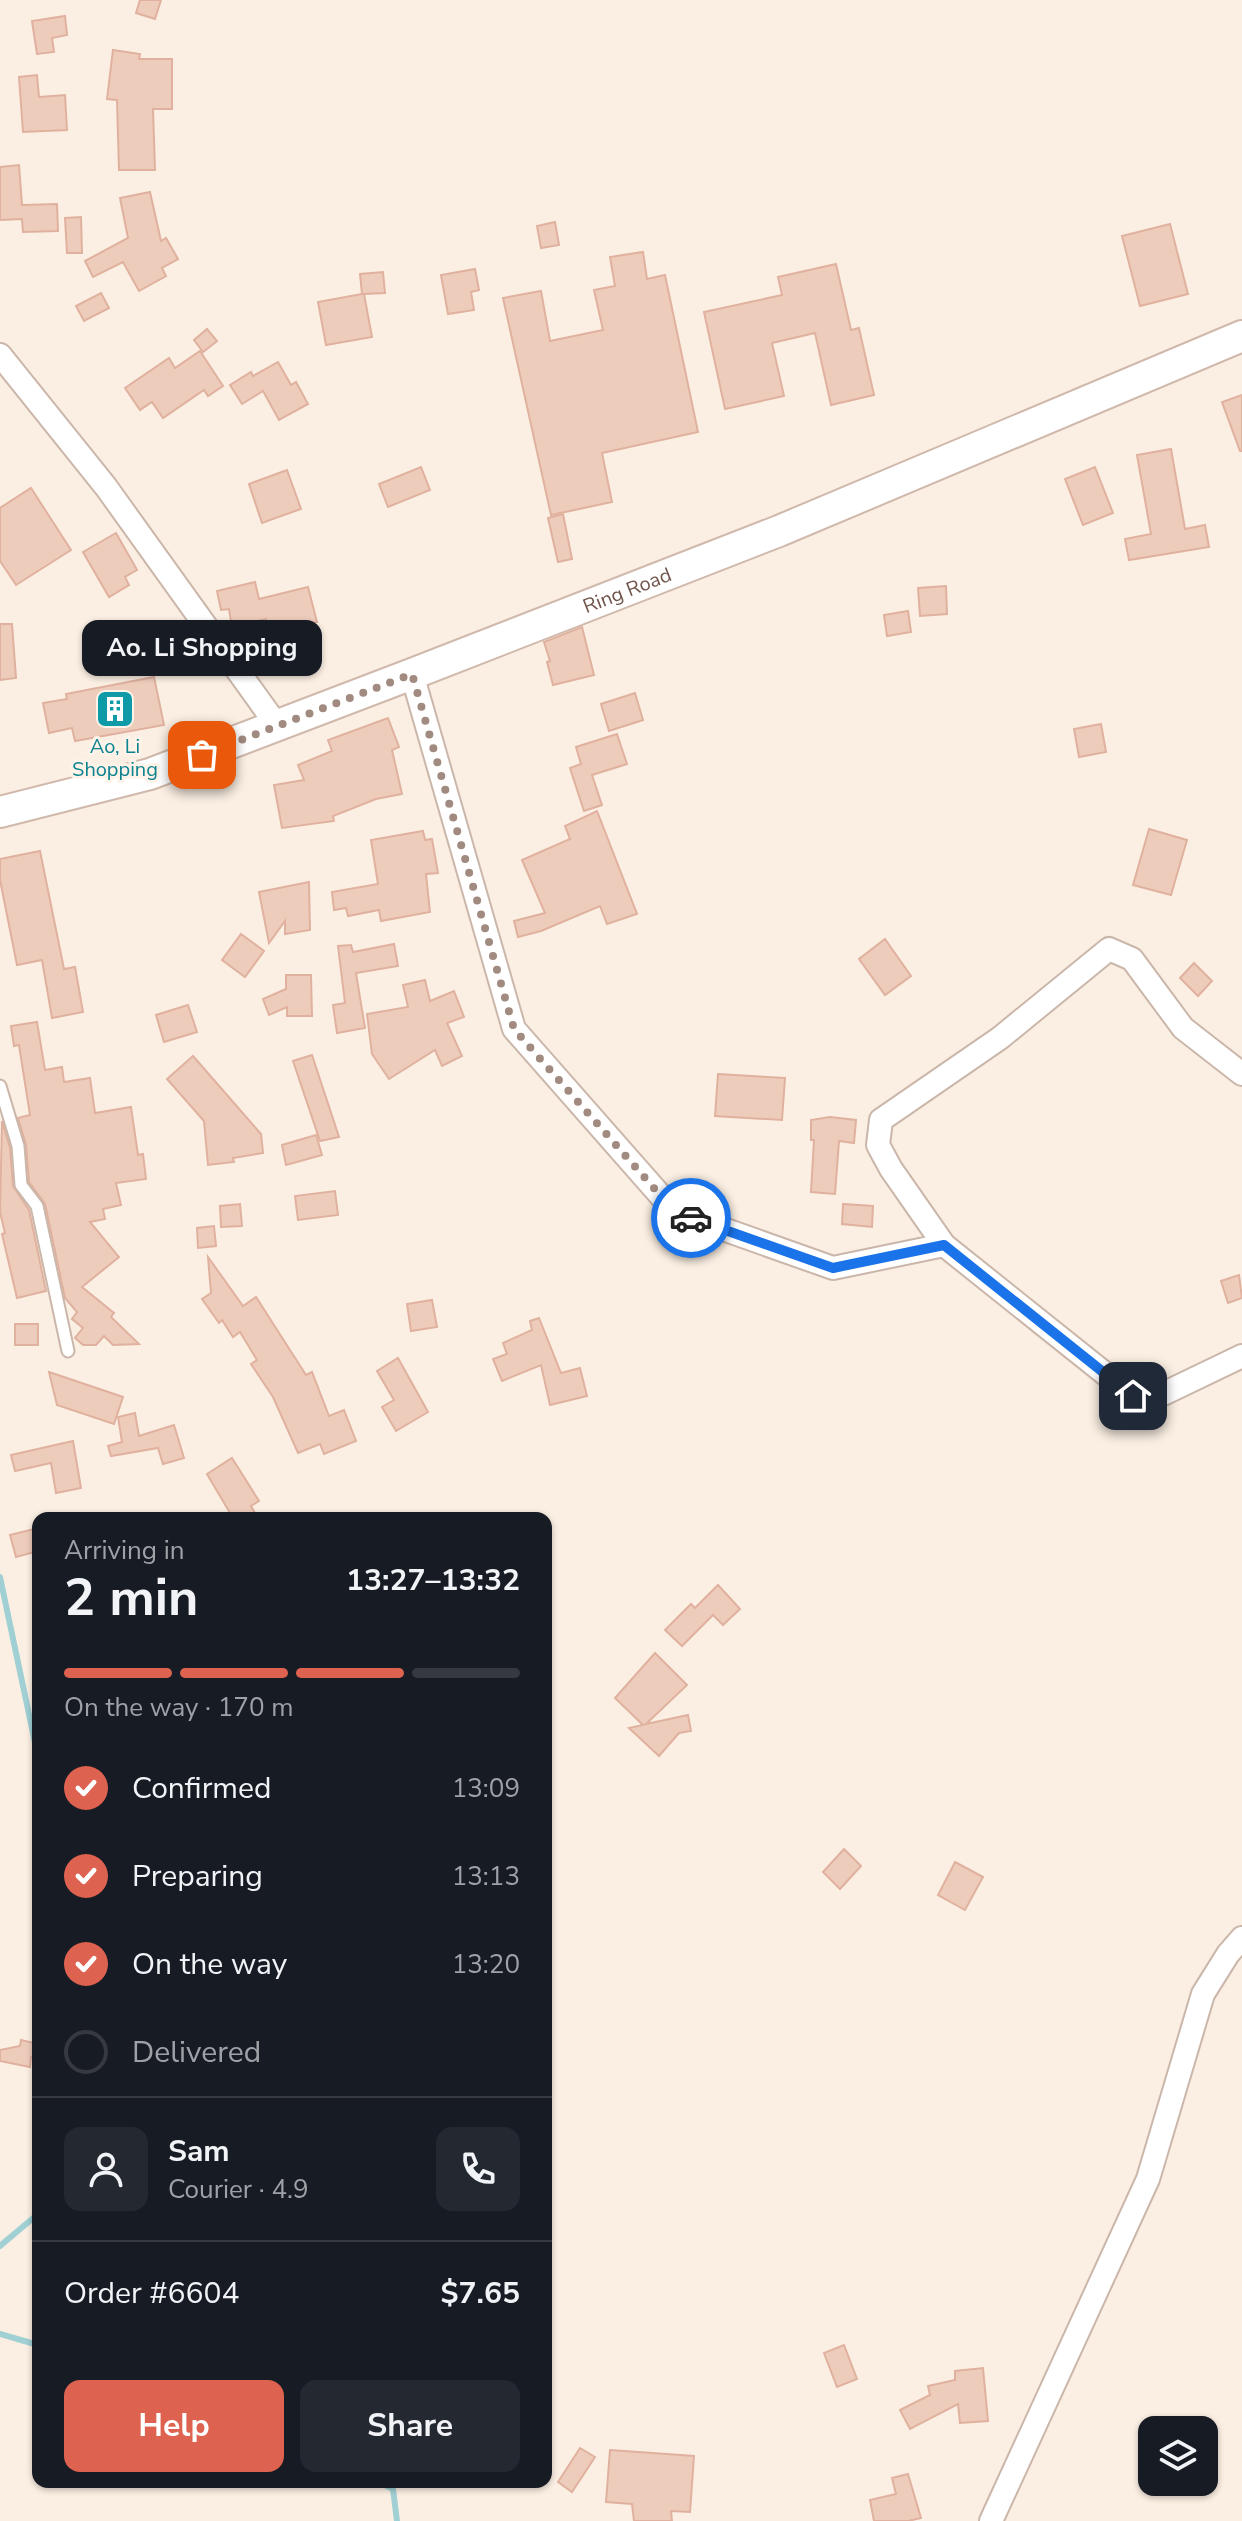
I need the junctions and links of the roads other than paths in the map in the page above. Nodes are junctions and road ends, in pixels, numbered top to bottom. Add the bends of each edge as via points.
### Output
1 (1242, 336) edge
2 (0, 355) edge
3 (412, 674) junction
4 (276, 724) junction
5 (0, 812) edge
6 (1242, 1074) edge
7 (0, 1086) edge
8 (944, 1245) junction
9 (68, 1351) dead end
10 (1242, 1356) edge
11 (1242, 1938) edge
12 (991, 2521) edge

1 - 3 main road, Ring Road via 779,531
2 - 4 street via 106,487
3 - 4 main road, Ring Road
3 - 8 street via 514,1029 675,1212 833,1268
4 - 5 main road, Ring Road via 150,774
6 - 8 street via 1183,1028 1132,959 1109,949 1000,1038 881,1120 878,1145
7 - 9 lane via 18,1146 21,1185 37,1206
8 - 10 street via 1133,1396 1163,1394
11 - 12 street via 1203,1994 1148,2179

